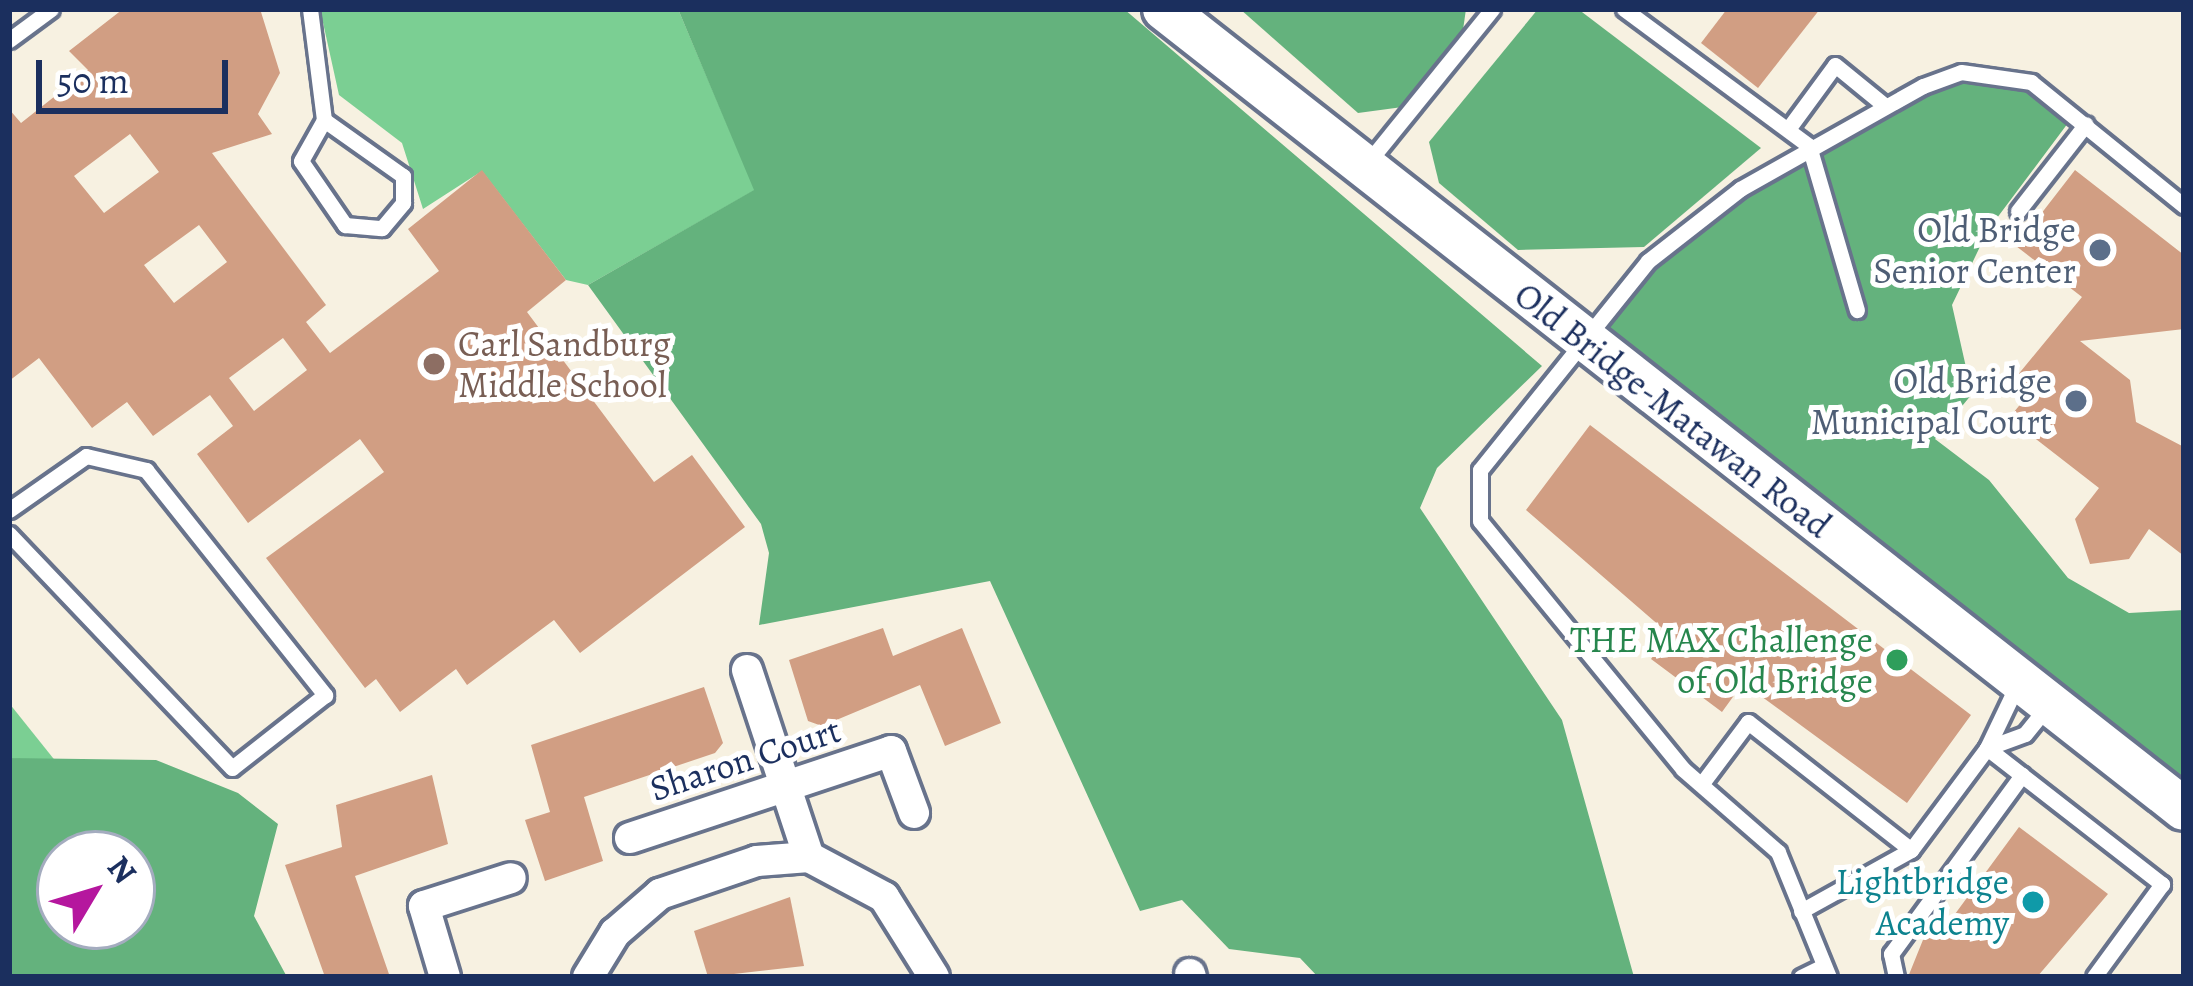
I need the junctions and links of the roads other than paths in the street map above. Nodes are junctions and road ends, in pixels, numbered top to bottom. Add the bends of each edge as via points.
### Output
1 (51, 9) edge
2 (310, 9) edge
3 (1164, 9) edge
4 (1492, 9) edge
5 (1624, 9) edge
6 (9, 40) edge
7 (1884, 105) junction
8 (324, 120) junction
9 (2086, 124) junction
10 (1791, 125) junction
11 (1809, 146) junction
12 (1364, 168) junction
13 (2184, 206) edge
14 (2018, 211) dead end
15 (1857, 310) dead end
16 (1586, 340) junction
17 (9, 510) edge
18 (9, 534) edge
19 (748, 670) dead end
20 (2034, 693) junction
21 (1988, 748) junction
22 (2022, 775) junction
23 (1703, 782) junction
24 (785, 788) junction
25 (2184, 809) edge
26 (914, 813) dead end
27 (630, 838) dead end
28 (1911, 850) junction
29 (809, 857) junction
30 (511, 878) dead end
31 (1801, 911) junction
32 (1826, 972) edge
33 (930, 976) edge
34 (445, 977) edge
35 (588, 977) edge
36 (1801, 977) edge
37 (1896, 977) edge
38 (2094, 977) edge

1 - 6 lane
2 - 8 lane
3 - 12 main road, Old Bridge-Matawan Road
4 - 12 lane
5 - 10 lane via 1772,122
7 - 9 lane via 1960,72 1998,72
7 - 10 lane via 1834,65
7 - 11 lane
8 - 8 lane via 302,161 307,176 345,225 382,228 404,203 403,176
9 - 13 lane
9 - 14 lane
10 - 11 lane
11 - 15 lane
11 - 16 lane via 1648,261
12 - 16 main road, Old Bridge-Matawan Road
16 - 20 main road, Old Bridge-Matawan Road
16 - 23 lane via 1480,470 1480,521
17 - 18 lane via 86,456 146,470 326,695 232,768
19 - 24 street
20 - 21 lane
20 - 21 lane via 2025,734
20 - 25 main road, Old Bridge-Matawan Road
21 - 22 lane
21 - 28 lane
22 - 37 lane via 1892,954
22 - 38 lane via 2162,884
23 - 28 lane via 1748,722
23 - 31 lane via 1765,832
24 - 26 street, Sharon Court via 891,751
24 - 27 street, Sharon Court
24 - 29 street
28 - 31 lane
29 - 33 street via 884,896
29 - 35 street via 757,861 660,894 615,933
30 - 34 street via 424,906
31 - 32 lane
32 - 36 lane

